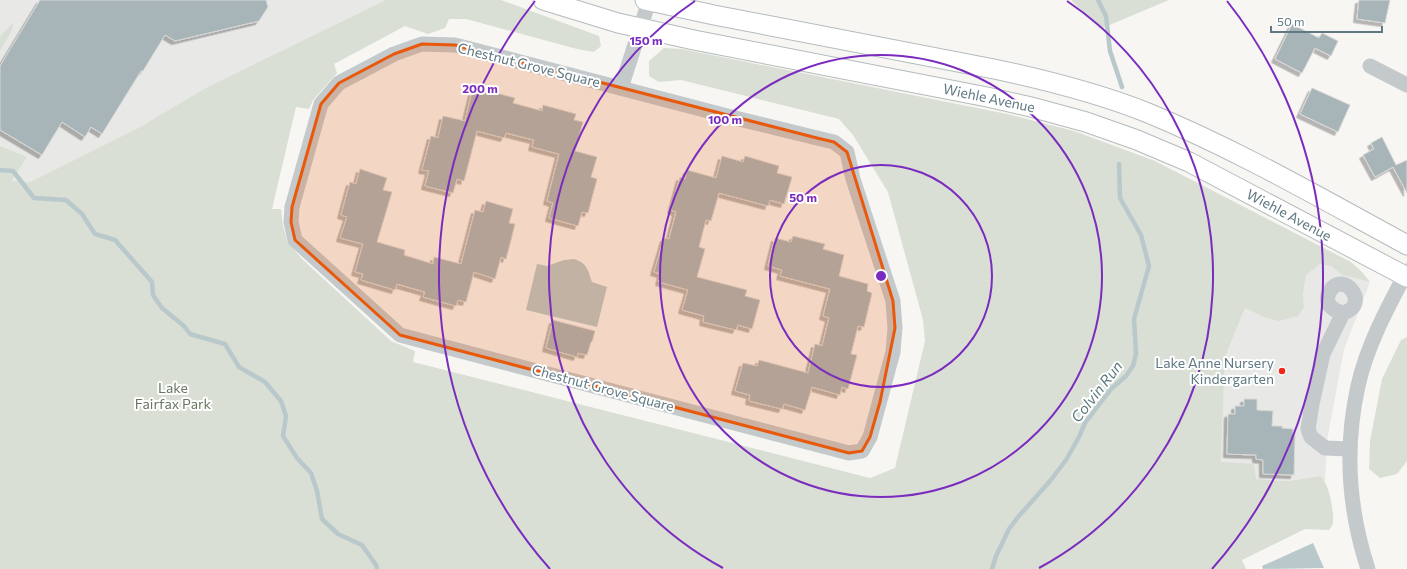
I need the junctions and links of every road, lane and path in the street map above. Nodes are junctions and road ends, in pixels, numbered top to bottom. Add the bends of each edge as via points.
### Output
1 (543, 0) edge
2 (647, 0) edge
3 (640, 28) junction
4 (1370, 66) dead end
5 (1407, 85) edge
6 (621, 88) junction
7 (1407, 245) edge
8 (1406, 274) edge
9 (1343, 313) dead end
10 (1349, 449) junction
11 (1368, 569) edge

1 - 3 main road, Wiehle Avenue
2 - 3 street
2 - 7 main road, Wiehle Avenue via 994,68 1094,94 1199,135
3 - 6 street
3 - 8 main road, Wiehle Avenue via 1031,106 1086,122 1189,162
4 - 5 street
6 - 6 street, Chestnut Grove Square via 455,45 422,44 394,54 339,83 321,104 292,207 291,222 295,240 400,335 849,453 862,451 870,437 880,402 893,352 895,328 893,301 853,179 847,152 834,142
8 - 10 street via 1376,331 1360,378
9 - 10 street via 1323,354 1308,429 1311,437 1325,448
10 - 11 street via 1348,469 1352,504

